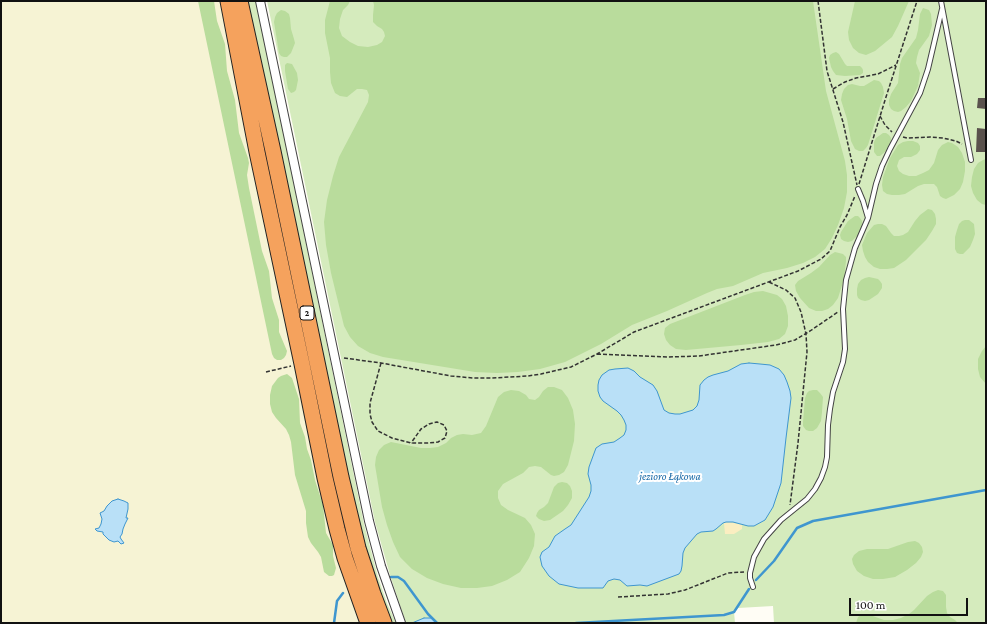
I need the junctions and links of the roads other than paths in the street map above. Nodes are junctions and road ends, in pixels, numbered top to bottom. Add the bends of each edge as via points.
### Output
1 (228, 1) edge
2 (240, 1) edge
3 (260, 1) edge
4 (941, 1) edge
5 (942, 9) junction
6 (971, 160) dead end
7 (858, 189) road end
8 (868, 218) junction
9 (753, 587) dead end
10 (368, 623) edge
11 (384, 623) edge
12 (401, 623) edge

1 - 10 highway, 2 via 325,478 354,587
2 - 11 highway, 2 via 341,477 358,548
3 - 12 street via 370,521 381,566
4 - 5 lane
5 - 6 lane
5 - 8 lane via 920,93 882,166
7 - 8 lane
8 - 9 lane via 855,248 846,280 843,309 845,349 830,409 825,467 808,499 789,513 764,539 754,557 750,573

